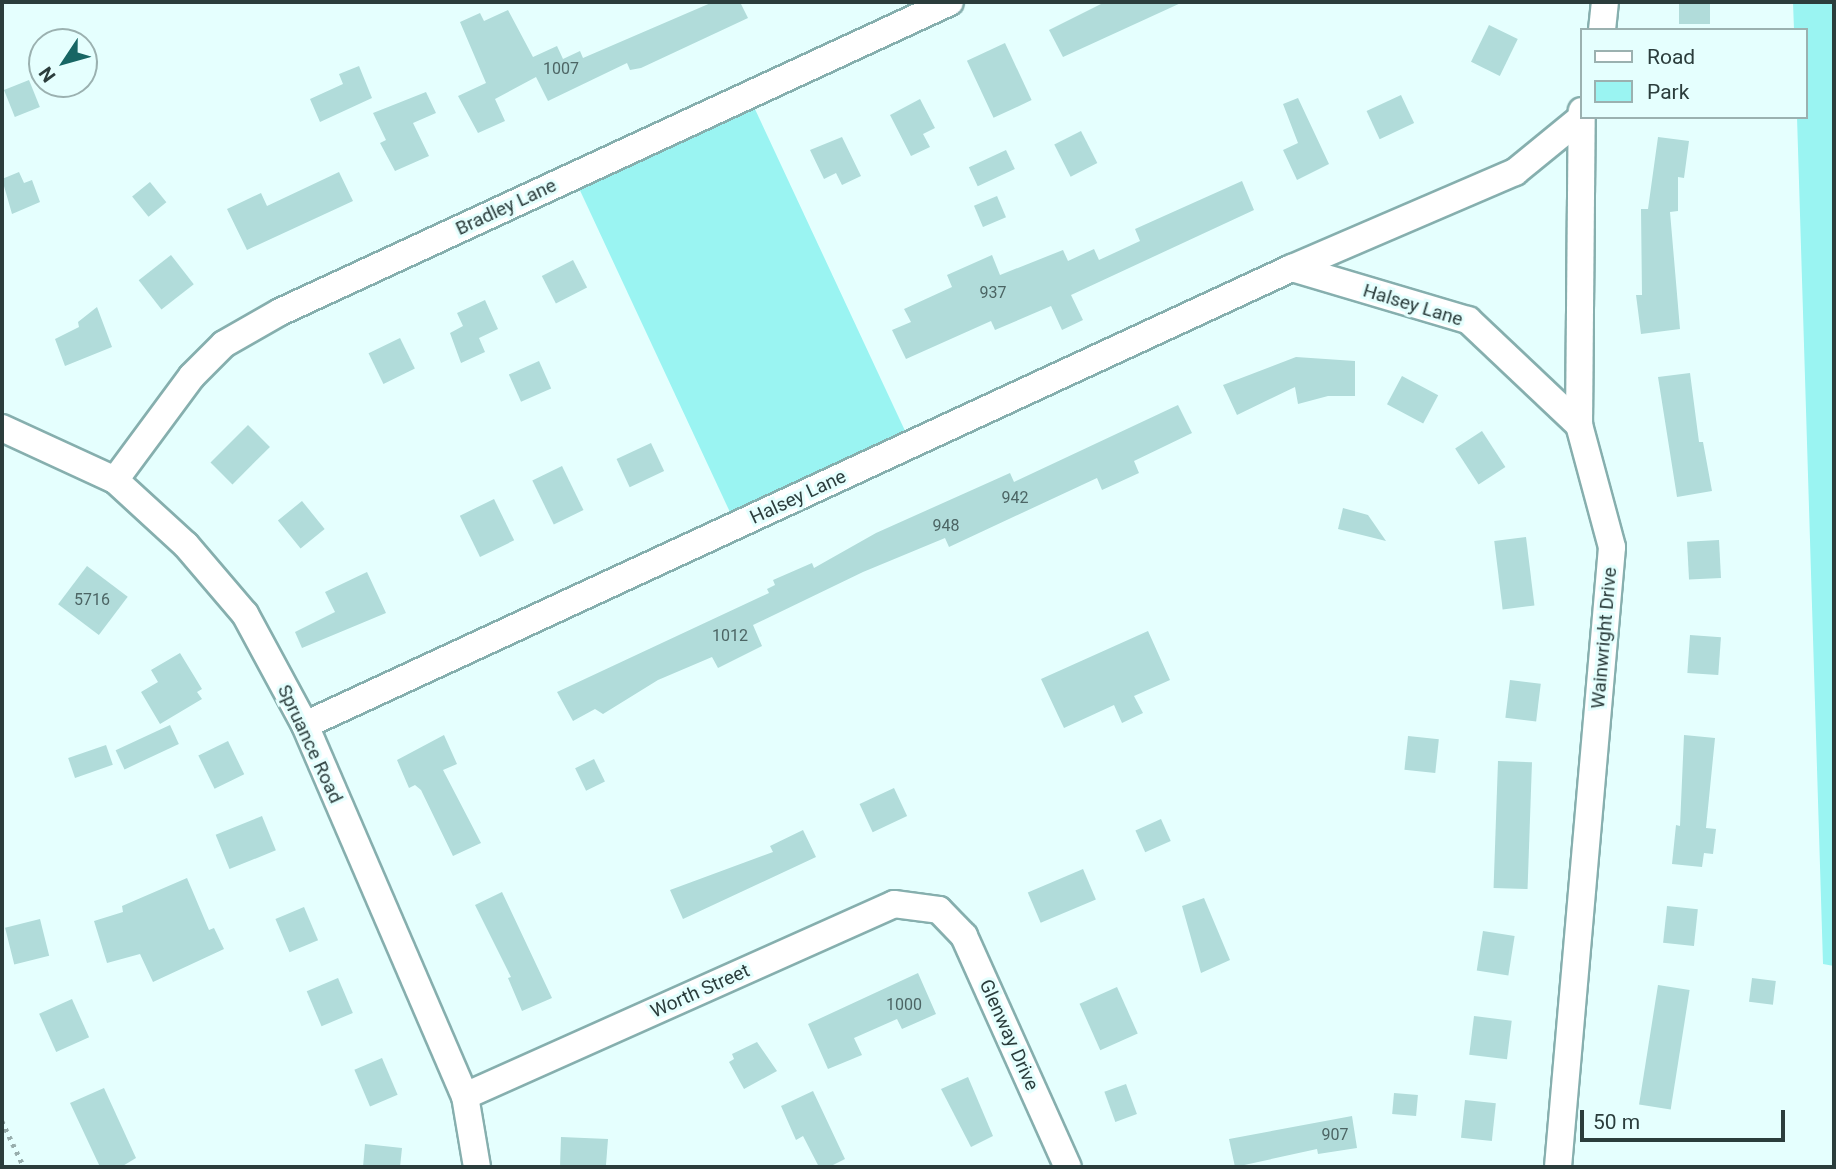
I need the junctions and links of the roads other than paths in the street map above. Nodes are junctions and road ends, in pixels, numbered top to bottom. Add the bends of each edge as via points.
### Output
1 (950, 2) edge
2 (1605, 2) edge
3 (1602, 28) edge
4 (1580, 116) edge
5 (1581, 119) edge
6 (1292, 268) junction
7 (1579, 425) junction
8 (2, 428) edge
9 (115, 480) junction
10 (304, 725) junction
11 (939, 910) joint
12 (465, 1096) junction
13 (477, 1167) edge
14 (1068, 1167) edge
15 (1558, 1167) edge

1 - 9 street, Bradley Lane via 269,318 224,344 192,376
2 - 3 street
4 - 6 street, Halsey Lane via 1515,172
5 - 7 street, Wainwright Drive
6 - 7 street, Halsey Lane via 1468,320
6 - 10 street, Halsey Lane
7 - 15 street, Wainwright Drive via 1612,547
8 - 9 street, Spruance Road
9 - 10 street, Spruance Road via 186,545 245,614
10 - 12 street, Spruance Road
11 - 12 street, Worth Street via 894,904
11 - 14 street, Glenway Drive via 964,936
12 - 13 street, Spruance Road

